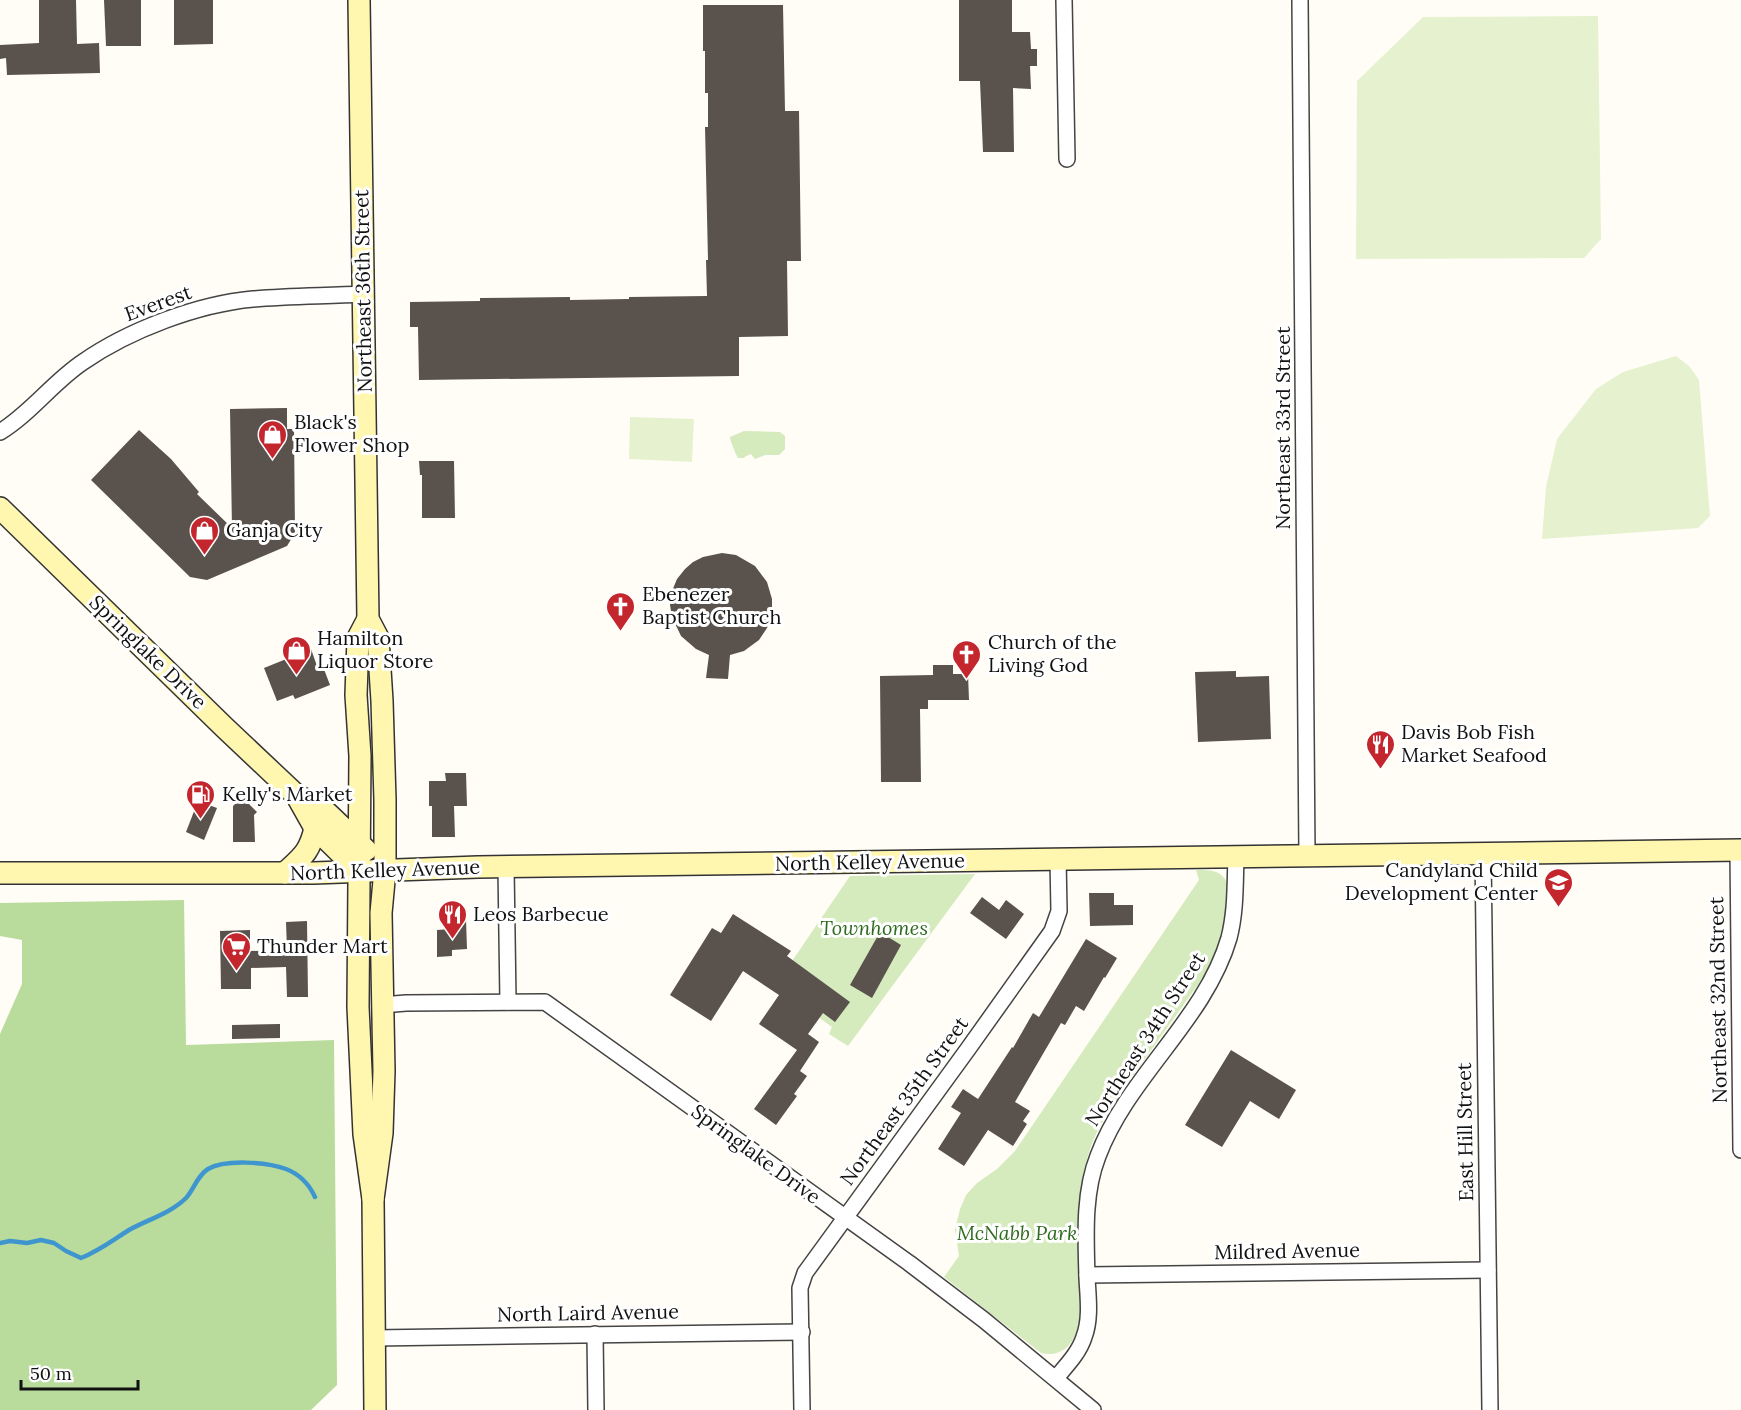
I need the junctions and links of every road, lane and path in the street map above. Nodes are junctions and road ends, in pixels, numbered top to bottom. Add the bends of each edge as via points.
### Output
1 (359, 0) edge
2 (1064, 0) edge
3 (1300, 0) edge
4 (1067, 159) dead end
5 (363, 294) junction
6 (0, 432) edge
7 (0, 508) edge
8 (368, 619) junction
9 (296, 795) junction
10 (315, 828) junction
11 (360, 845) junction
12 (1739, 850) edge
13 (1483, 853) junction
14 (1307, 855) junction
15 (1236, 856) junction
16 (1058, 859) junction
17 (506, 867) junction
18 (385, 870) junction
19 (359, 871) junction
20 (0, 873) edge
21 (285, 873) junction
22 (508, 1002) junction
23 (382, 1005) junction
24 (358, 1007) junction
25 (1741, 1150) edge
26 (373, 1199) junction
27 (845, 1218) junction
28 (1488, 1270) junction
29 (1087, 1275) junction
30 (802, 1332) junction
31 (595, 1334) junction
32 (374, 1338) junction
33 (1056, 1378) junction
34 (375, 1410) edge
35 (596, 1410) edge
36 (802, 1410) edge
37 (1093, 1410) edge
38 (1490, 1410) edge

1 - 5 main road, Northeast 36th Street
2 - 4 street
3 - 14 street, Northeast 33rd Street
5 - 6 street, Everest via 252,299 186,313 127,336 85,360
5 - 8 main road, Northeast 36th Street
7 - 9 main road, Springlake Drive
8 - 11 main road, Northeast 36th Street via 358,638
8 - 18 main road, Northeast 36th Street via 379,649
9 - 10 main road, Springlake Drive
9 - 11 main road, Springlake Drive via 323,809
10 - 19 main road, Springlake Drive
10 - 21 main road via 305,855
11 - 18 main road, Springlake Drive
11 - 19 main road, Northeast 36th Street
12 - 13 main road, North Kelley Avenue
12 - 25 street, Northeast 32nd Street
13 - 14 main road, North Kelley Avenue
13 - 28 street, East Hill Street
14 - 15 main road, North Kelley Avenue
15 - 16 main road, North Kelley Avenue
15 - 29 street, Northeast 34th Street via 1232,925 1217,967 1128,1098 1097,1157 1088,1199
16 - 17 main road, North Kelley Avenue
16 - 27 street, Northeast 35th Street via 1059,911 1052,932
17 - 18 main road, North Kelley Avenue
17 - 22 street
18 - 19 main road, North Kelley Avenue
18 - 23 main road, Northeast 36th Street via 381,913
19 - 21 main road, North Kelley Avenue
19 - 24 main road, Northeast 36th Street
20 - 21 main road, North Kelley Avenue
22 - 23 street, Springlake Drive
22 - 27 street, Springlake Drive via 545,1002
23 - 24 main road
23 - 26 main road, Northeast 36th Street via 382,1133
24 - 26 main road, Northeast 36th Street via 364,1134
26 - 32 main road, Northeast 36th Street
27 - 30 street, Northeast 35th Street via 802,1279
27 - 33 street, Springlake Drive
28 - 29 street, Mildred Avenue
28 - 38 street, East Hill Street
29 - 33 street, Northeast 34th Street via 1084,1337
30 - 31 street, North Laird Avenue
30 - 36 street, Northeast 35th Street
31 - 32 street, North Laird Avenue
31 - 35 street
32 - 34 main road, Northeast 36th Street
33 - 37 street, Springlake Drive

